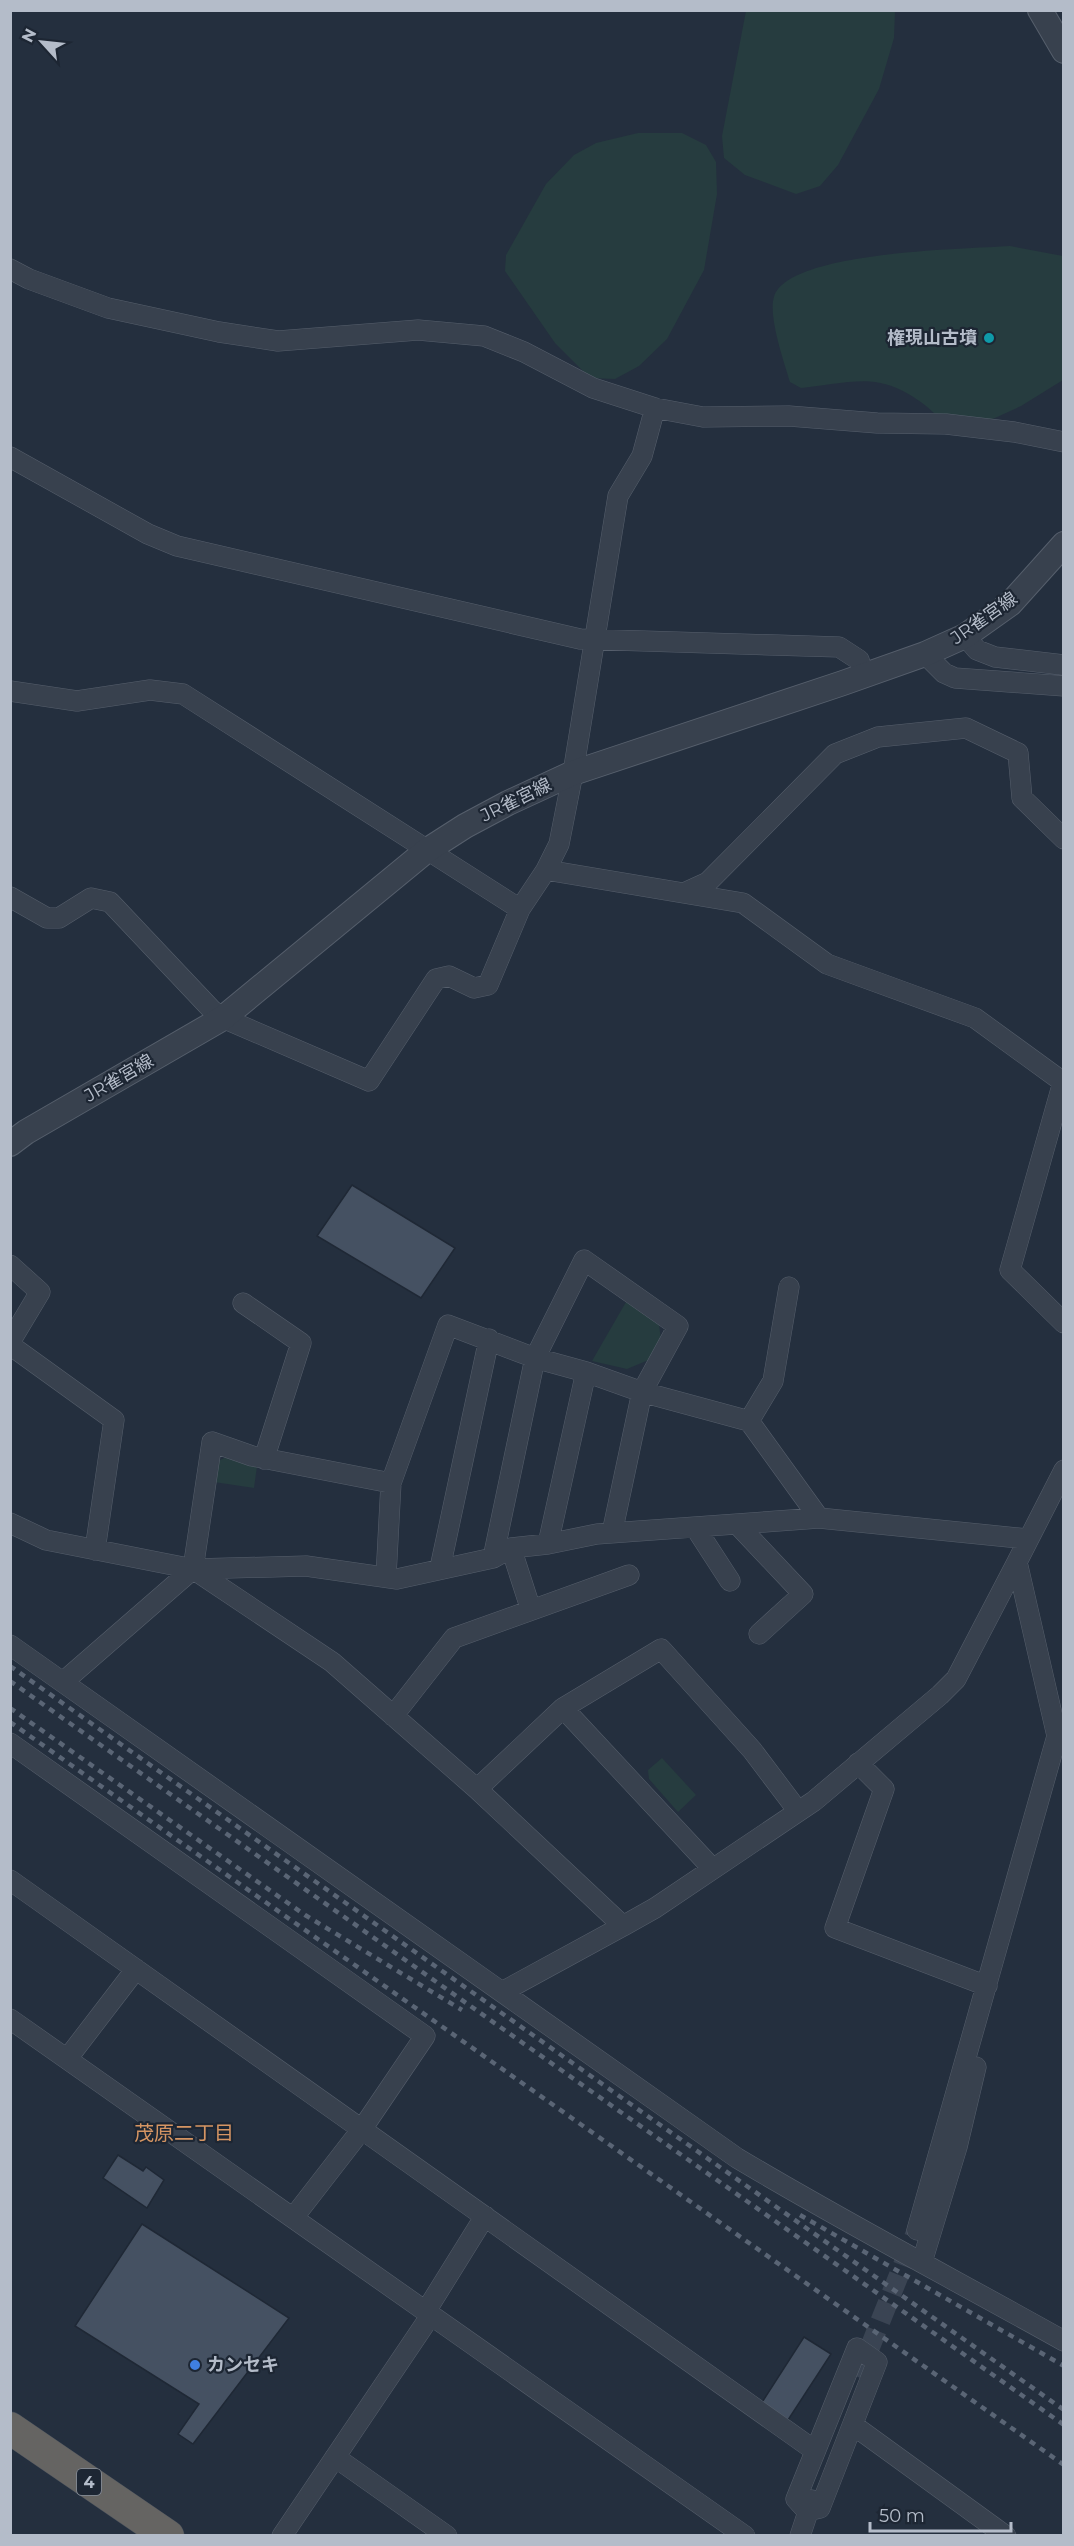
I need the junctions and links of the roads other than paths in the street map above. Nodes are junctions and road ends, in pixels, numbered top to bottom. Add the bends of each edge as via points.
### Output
1 (1040, 10) edge
2 (1064, 51) edge
3 (10, 269) edge
4 (655, 408) junction
5 (1064, 441) edge
6 (10, 458) edge
7 (1064, 544) edge
8 (965, 636) junction
9 (595, 641) junction
10 (925, 654) junction
11 (1064, 665) edge
12 (864, 675) junction
13 (1064, 686) edge
14 (10, 691) edge
15 (573, 773) junction
16 (1064, 839) edge
17 (426, 851) junction
18 (546, 870) junction
19 (686, 892) junction
20 (10, 897) edge
21 (520, 909) junction
22 (223, 1018) junction
23 (10, 1144) edge
24 (10, 1265) edge
25 (789, 1287) dead end
26 (243, 1303) dead end
27 (1064, 1323) edge
28 (489, 1340) junction
29 (10, 1343) edge
30 (535, 1358) junction
31 (586, 1372) junction
32 (642, 1392) junction
33 (749, 1421) junction
34 (264, 1459) junction
35 (1064, 1470) edge
36 (391, 1483) junction
37 (819, 1518) junction
38 (10, 1523) edge
39 (737, 1524) junction
40 (694, 1527) junction
41 (612, 1533) junction
42 (1028, 1539) junction
43 (548, 1544) junction
44 (511, 1548) junction
45 (95, 1550) junction
46 (493, 1558) junction
47 (1017, 1562) junction
48 (440, 1568) junction
49 (193, 1569) junction
50 (629, 1575) dead end
51 (386, 1577) junction
52 (730, 1581) dead end
53 (531, 1610) junction
54 (759, 1634) dead end
55 (10, 1645) edge
56 (63, 1682) junction
57 (563, 1708) junction
58 (393, 1716) junction
59 (10, 1743) edge
60 (858, 1763) junction
61 (477, 1789) junction
62 (798, 1811) junction
63 (713, 1869) junction
64 (10, 1880) edge
65 (623, 1926) junction
66 (136, 1969) junction
67 (987, 1986) junction
68 (502, 1992) junction
69 (10, 2019) edge
70 (974, 2030) junction
71 (67, 2059) junction
72 (362, 2129) junction
73 (485, 2216) junction
74 (293, 2218) junction
75 (917, 2230) tunnel mouth
76 (897, 2249) junction
77 (922, 2262) junction
78 (428, 2313) junction
79 (1064, 2341) edge
80 (858, 2377) tunnel mouth
81 (853, 2425) junction
82 (10, 2428) edge
83 (814, 2450) junction
84 (335, 2457) junction
85 (807, 2511) junction
86 (168, 2535) edge
87 (282, 2535) edge
88 (447, 2535) edge
89 (745, 2535) edge
90 (800, 2535) edge
91 (1006, 2535) edge

1 - 2 street
3 - 4 street via 108,308 278,341 417,330 484,336 593,388
4 - 5 street via 703,417 789,416 945,424
4 - 9 street via 642,456 618,496
6 - 9 street via 177,546
7 - 8 street, JR雀宮線 via 1010,604
8 - 10 street, JR雀宮線
8 - 11 street via 977,650 995,657
9 - 12 street via 839,647 859,660
9 - 15 street
10 - 12 street, JR雀宮線
10 - 13 street via 955,678
12 - 15 street, JR雀宮線
14 - 17 street via 77,701 150,690 183,694
15 - 17 street, JR雀宮線 via 508,803
15 - 18 street via 559,844
16 - 19 street via 1022,798 1018,753 966,728 878,737 835,754 708,882
17 - 21 street
17 - 22 street, JR雀宮線
18 - 19 street
18 - 21 street
19 - 27 street via 742,903 827,964 975,1018 1064,1082 1010,1270
20 - 22 street via 48,918 59,918 91,898 110,902
21 - 22 street via 488,985 474,988 449,976 436,979 369,1081
22 - 23 street, JR雀宮線
24 - 29 street via 40,1292
25 - 33 street via 773,1381
26 - 34 street via 301,1343
28 - 30 street
28 - 36 street via 448,1325
28 - 48 street
29 - 45 street via 114,1420
30 - 31 street
30 - 32 street via 584,1260 678,1326
30 - 46 street
31 - 32 street
31 - 43 street
32 - 33 street
32 - 41 street
33 - 37 street
34 - 36 street
34 - 49 street via 212,1442
35 - 42 street
36 - 51 street
37 - 39 street
37 - 42 street
38 - 45 street via 46,1540
39 - 40 street
39 - 54 street via 803,1594
40 - 41 street
40 - 52 street
41 - 43 street
42 - 47 street
43 - 44 street
44 - 46 street
44 - 53 street
45 - 49 street
46 - 48 street
47 - 60 street via 956,1679
47 - 67 street via 1058,1736
48 - 51 street via 397,1579
49 - 51 street via 306,1566
49 - 56 street
49 - 58 street via 332,1662
50 - 53 street
53 - 58 street via 454,1638
55 - 56 street
56 - 68 street
57 - 61 street
57 - 62 street via 660,1649 752,1750
57 - 63 street
58 - 61 street
59 - 72 street via 425,2036
60 - 62 street
60 - 67 street via 884,1789 835,1928
61 - 65 street
62 - 63 street
63 - 65 street
64 - 66 street
65 - 68 street
66 - 71 street
66 - 72 street
67 - 70 street
68 - 76 street via 737,2158
69 - 71 street
70 - 75 street
70 - 76 street via 960,2047 951,2068 934,2145
70 - 77 street via 976,2070
71 - 74 street
72 - 73 street
72 - 74 street
73 - 78 street
73 - 83 street
74 - 78 street
76 - 77 street
77 - 79 street
78 - 84 street
78 - 89 street
80 - 85 street
81 - 83 street via 877,2362 856,2348
81 - 85 street via 820,2508
81 - 91 street
82 - 86 highway, 4
83 - 85 street via 796,2499
84 - 87 street
84 - 88 street
85 - 90 street

